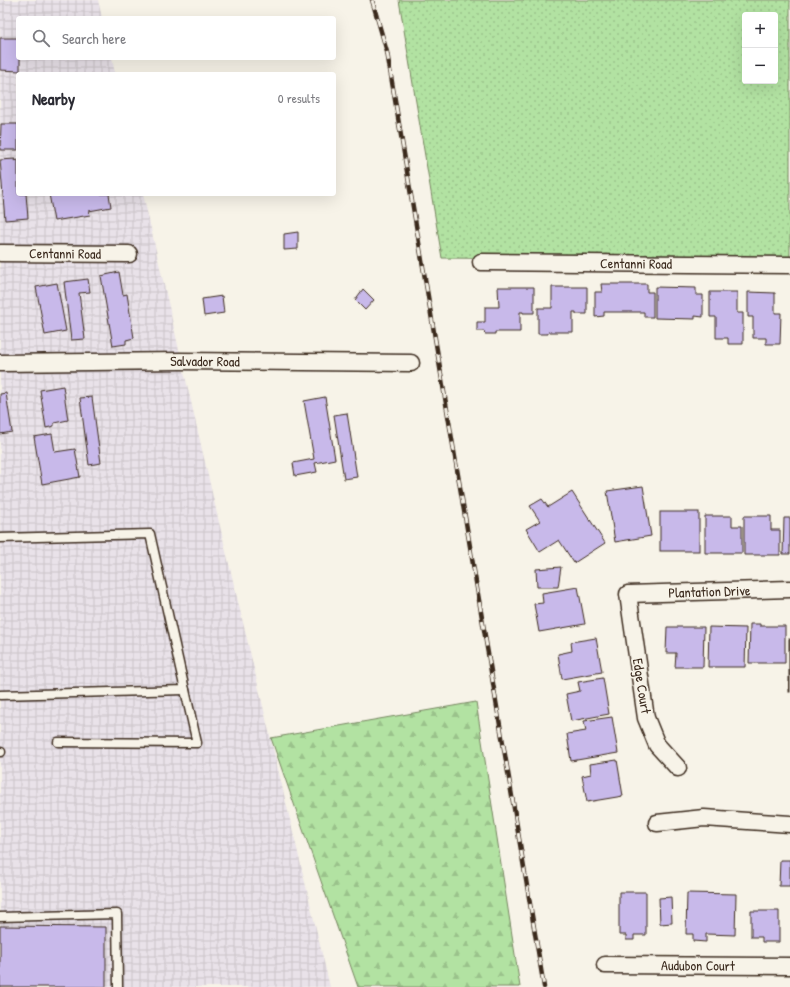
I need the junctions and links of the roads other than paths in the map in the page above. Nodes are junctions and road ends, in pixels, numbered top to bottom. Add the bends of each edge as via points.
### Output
1 (0, 253) edge
2 (129, 254) dead end
3 (481, 262) dead end
4 (790, 265) edge
5 (0, 363) edge
6 (411, 363) dead end
7 (0, 538) edge
8 (790, 589) edge
9 (628, 594) joint
10 (185, 690) junction
11 (0, 695) edge
12 (58, 742) dead end
13 (678, 768) dead end
14 (657, 823) dead end
15 (790, 824) edge
16 (0, 917) edge
17 (605, 964) dead end
18 (790, 966) edge
19 (118, 987) edge

1 - 2 street, Centanni Road
3 - 4 street, Centanni Road
5 - 6 street, Salvador Road
7 - 10 lane via 150,534
8 - 9 street, Plantation Drive
9 - 13 street, Edge Court via 646,718 657,745
10 - 11 lane
10 - 12 lane via 197,743
14 - 15 street via 704,818
16 - 19 lane via 117,914
17 - 18 street, Audubon Court

